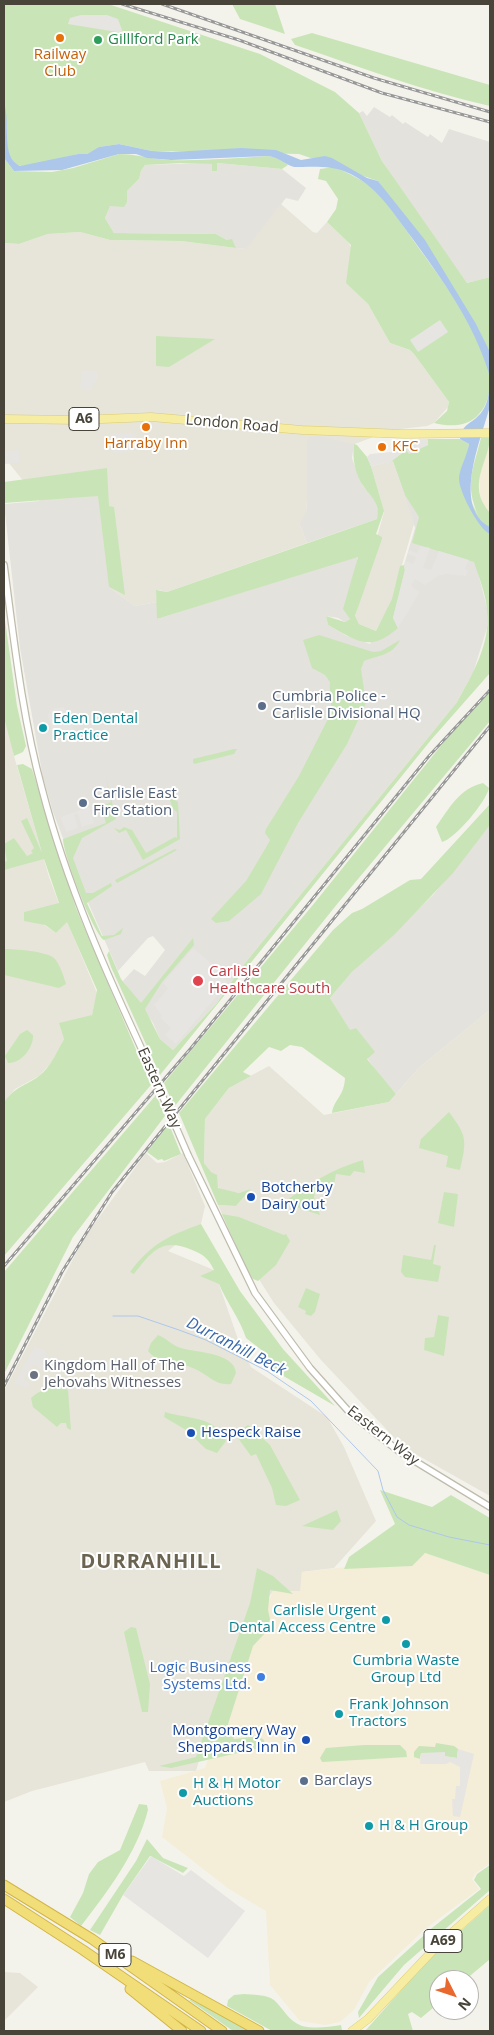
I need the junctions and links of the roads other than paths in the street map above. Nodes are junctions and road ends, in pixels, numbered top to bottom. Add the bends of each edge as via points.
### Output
1 (4, 419) edge
2 (490, 433) edge
3 (4, 565) edge
4 (490, 1507) edge
5 (4, 1885) edge
6 (490, 1899) edge
7 (4, 1900) edge
8 (92, 1939) junction
9 (83, 1950) junction
10 (368, 2019) junction
11 (182, 2031) edge
12 (201, 2031) edge
13 (222, 2031) edge
14 (259, 2031) edge
15 (352, 2031) edge
16 (363, 2031) edge

1 - 2 main road, London Road / A6 via 151,417 302,430
3 - 4 street, Eastern Way, bridge via 31,741 48,811 74,894 188,1155 255,1294 310,1368 351,1414 400,1452
5 - 8 highway, M6
6 - 10 main road, A69 via 438,1945
7 - 9 highway, M6
8 - 13 highway, M6
8 - 14 highway
9 - 11 highway
9 - 12 highway, M6
10 - 15 main road, A69
10 - 16 main road, A69

